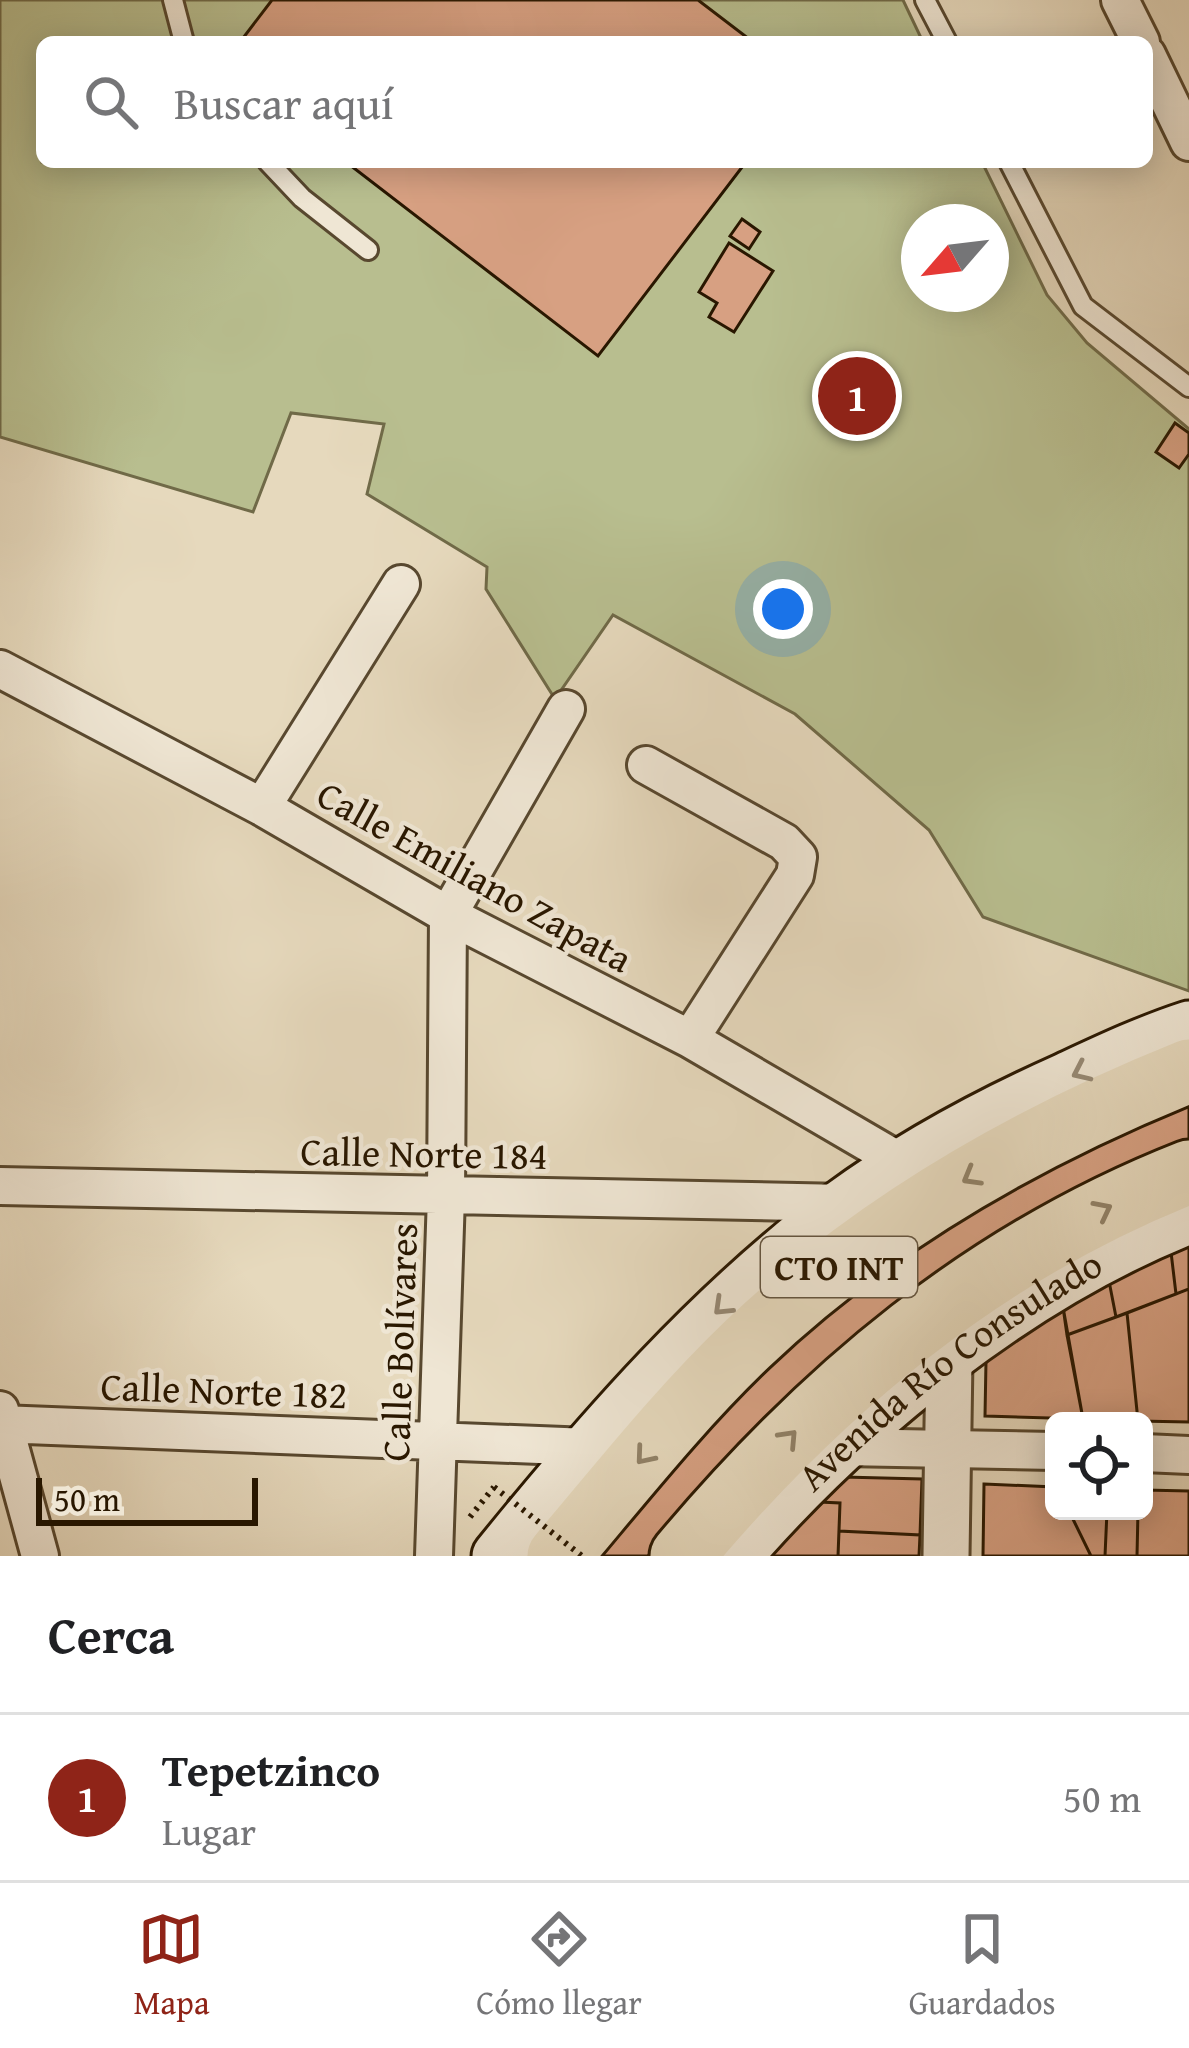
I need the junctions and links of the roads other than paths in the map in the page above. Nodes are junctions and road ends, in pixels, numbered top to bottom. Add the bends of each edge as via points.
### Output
1 (173, 0) edge
2 (925, 0) edge
3 (1120, 0) edge
4 (182, 36) edge
5 (944, 36) edge
6 (1138, 36) edge
7 (1153, 67) edge
8 (1189, 142) edge
9 (274, 168) edge
10 (1012, 168) edge
11 (368, 250) dead end
12 (1189, 387) edge
13 (401, 584) dead end
14 (0, 669) edge
15 (566, 709) dead end
16 (646, 765) dead end
17 (262, 807) junction
18 (448, 915) junction
19 (1189, 1027) edge
20 (690, 1039) junction
21 (1189, 1071) edge
22 (905, 1166) junction
23 (1189, 1172) edge
24 (0, 1186) edge
25 (446, 1196) junction
26 (845, 1203) junction
27 (1189, 1218) edge
28 (949, 1359) junction
29 (1, 1419) edge
30 (438, 1440) junction
31 (589, 1447) junction
32 (843, 1447) junction
33 (948, 1448) junction
34 (1045, 1451) edge
35 (1153, 1454) edge
36 (1189, 1455) edge
37 (482, 1538) edge
38 (40, 1556) edge
39 (434, 1556) edge
40 (559, 1556) edge
41 (682, 1556) edge
42 (736, 1556) edge
43 (946, 1556) edge

1 - 4 lane
2 - 5 lane
3 - 6 street
7 - 8 street
9 - 11 lane
10 - 12 lane via 1083,307
13 - 17 street
14 - 17 street, Calle Emiliano Zapata
15 - 18 street
16 - 20 street via 798,857 795,875
17 - 18 street, Calle Emiliano Zapata
18 - 20 street, Calle Emiliano Zapata
18 - 25 street, Calle Bolívares
19 -> 22 main road, CTO INT via 1046,1088
20 - 22 street, Calle Emiliano Zapata
21 -> 40 highway, CTO INT via 968,1178 822,1280 686,1407
22 - 26 main road, CTO INT
41 -> 23 highway, CTO INT via 806,1419 907,1332 1028,1251
24 - 25 street, Calle Norte 184
25 - 26 street, Calle Norte 184
25 - 30 street, Calle Bolívares
26 -> 31 main road, CTO INT via 724,1304
27 - 28 main road, Avenida Río Consulado via 1072,1276
28 - 32 main road, Avenida Río Consulado
28 - 33 street
29 - 30 street, Calle Norte 182
29 - 38 street
30 - 31 street, Calle Norte 182
30 - 39 street, Calle Bolívares
31 - 37 main road, CTO INT
32 - 33 street
32 - 42 main road, Avenida Río Consulado
33 - 34 street
33 - 43 street
35 - 36 street

